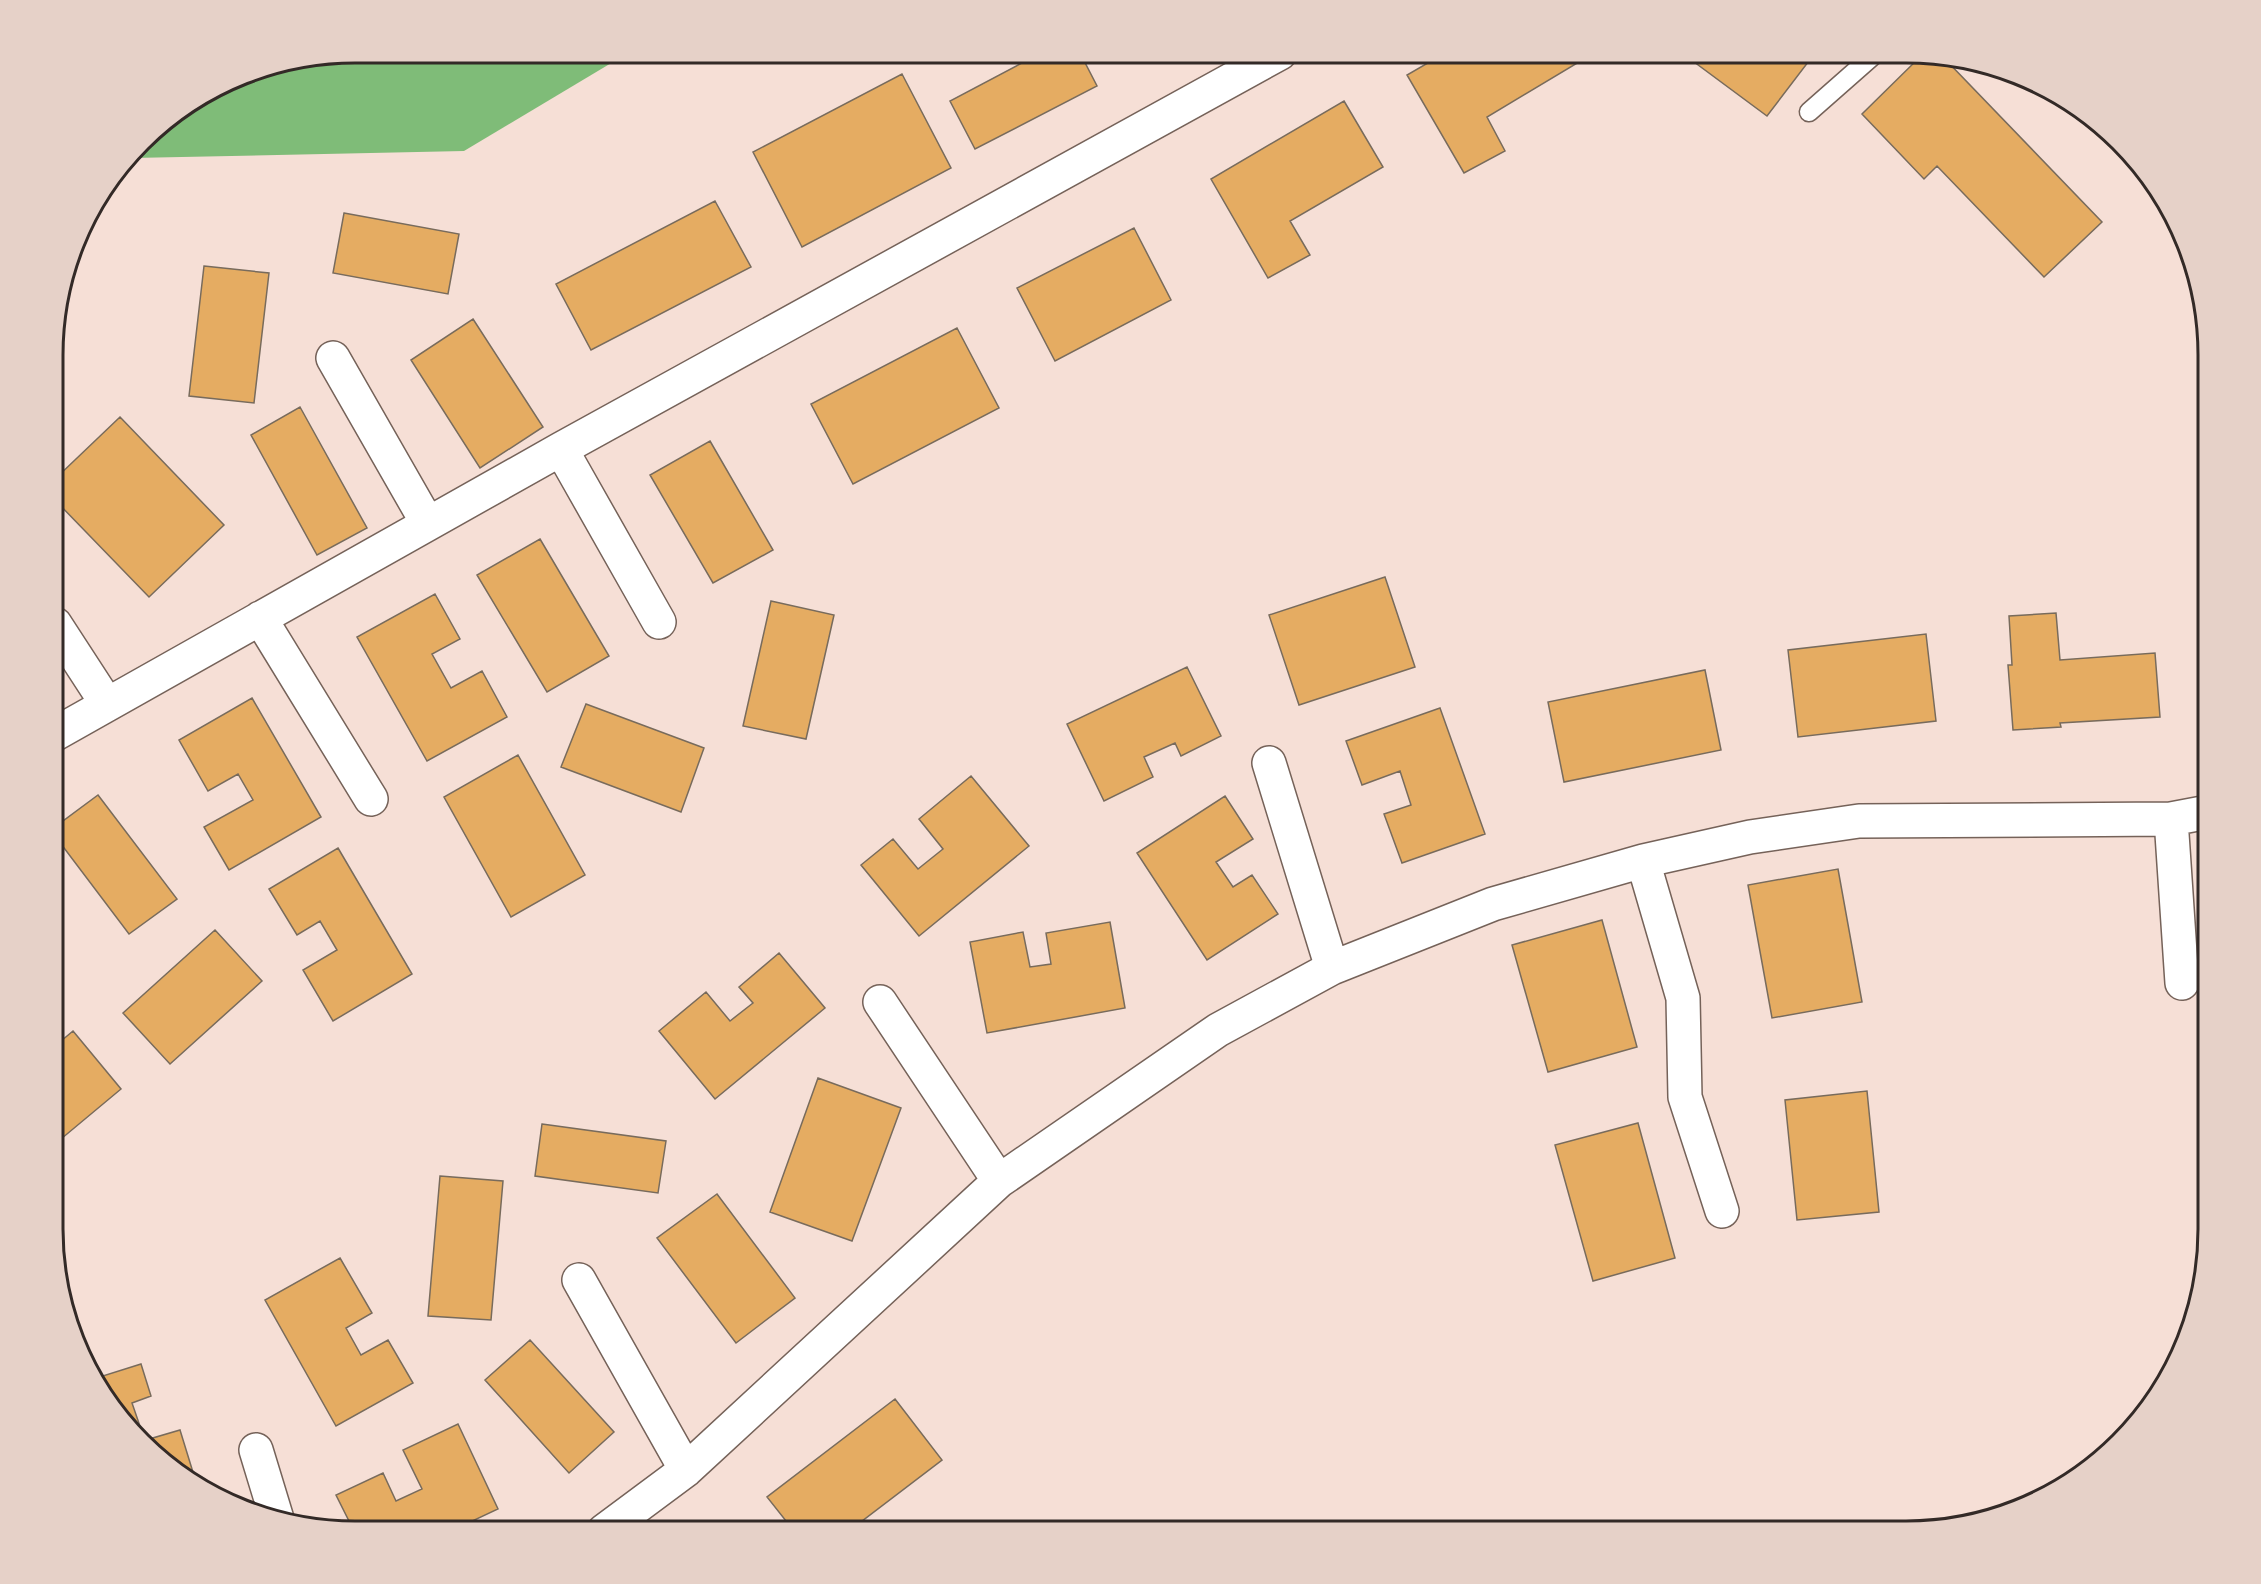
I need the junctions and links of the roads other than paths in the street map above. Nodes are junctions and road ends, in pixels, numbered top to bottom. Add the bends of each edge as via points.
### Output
1 (1262, 63) edge
2 (1865, 63) edge
3 (1809, 112) dead end
4 (333, 358) dead end
5 (561, 449) junction
6 (428, 524) junction
7 (260, 618) junction
8 (659, 622) dead end
9 (63, 636) edge
10 (107, 704) junction
11 (63, 729) edge
12 (1269, 763) dead end
13 (371, 799) dead end
14 (2198, 814) edge
15 (2171, 819) junction
16 (1643, 861) junction
17 (1332, 968) junction
18 (2182, 983) dead end
19 (880, 1002) dead end
20 (999, 1181) junction
21 (1722, 1211) dead end
22 (579, 1281) dead end
23 (256, 1450) dead end
24 (686, 1470) junction
25 (274, 1510) edge
26 (617, 1521) edge

1 - 5 street
2 - 3 lane
4 - 6 street
5 - 6 street
5 - 8 street
6 - 7 street
7 - 10 street
7 - 13 street
9 - 10 street
10 - 11 street
12 - 17 street
14 - 15 street
15 - 16 street via 1859,821 1750,837
15 - 18 street
16 - 17 street via 1493,904
16 - 21 street via 1683,998 1685,1098
17 - 20 street via 1218,1030
19 - 20 street
20 - 24 street
22 - 24 street
23 - 25 street
24 - 26 street

